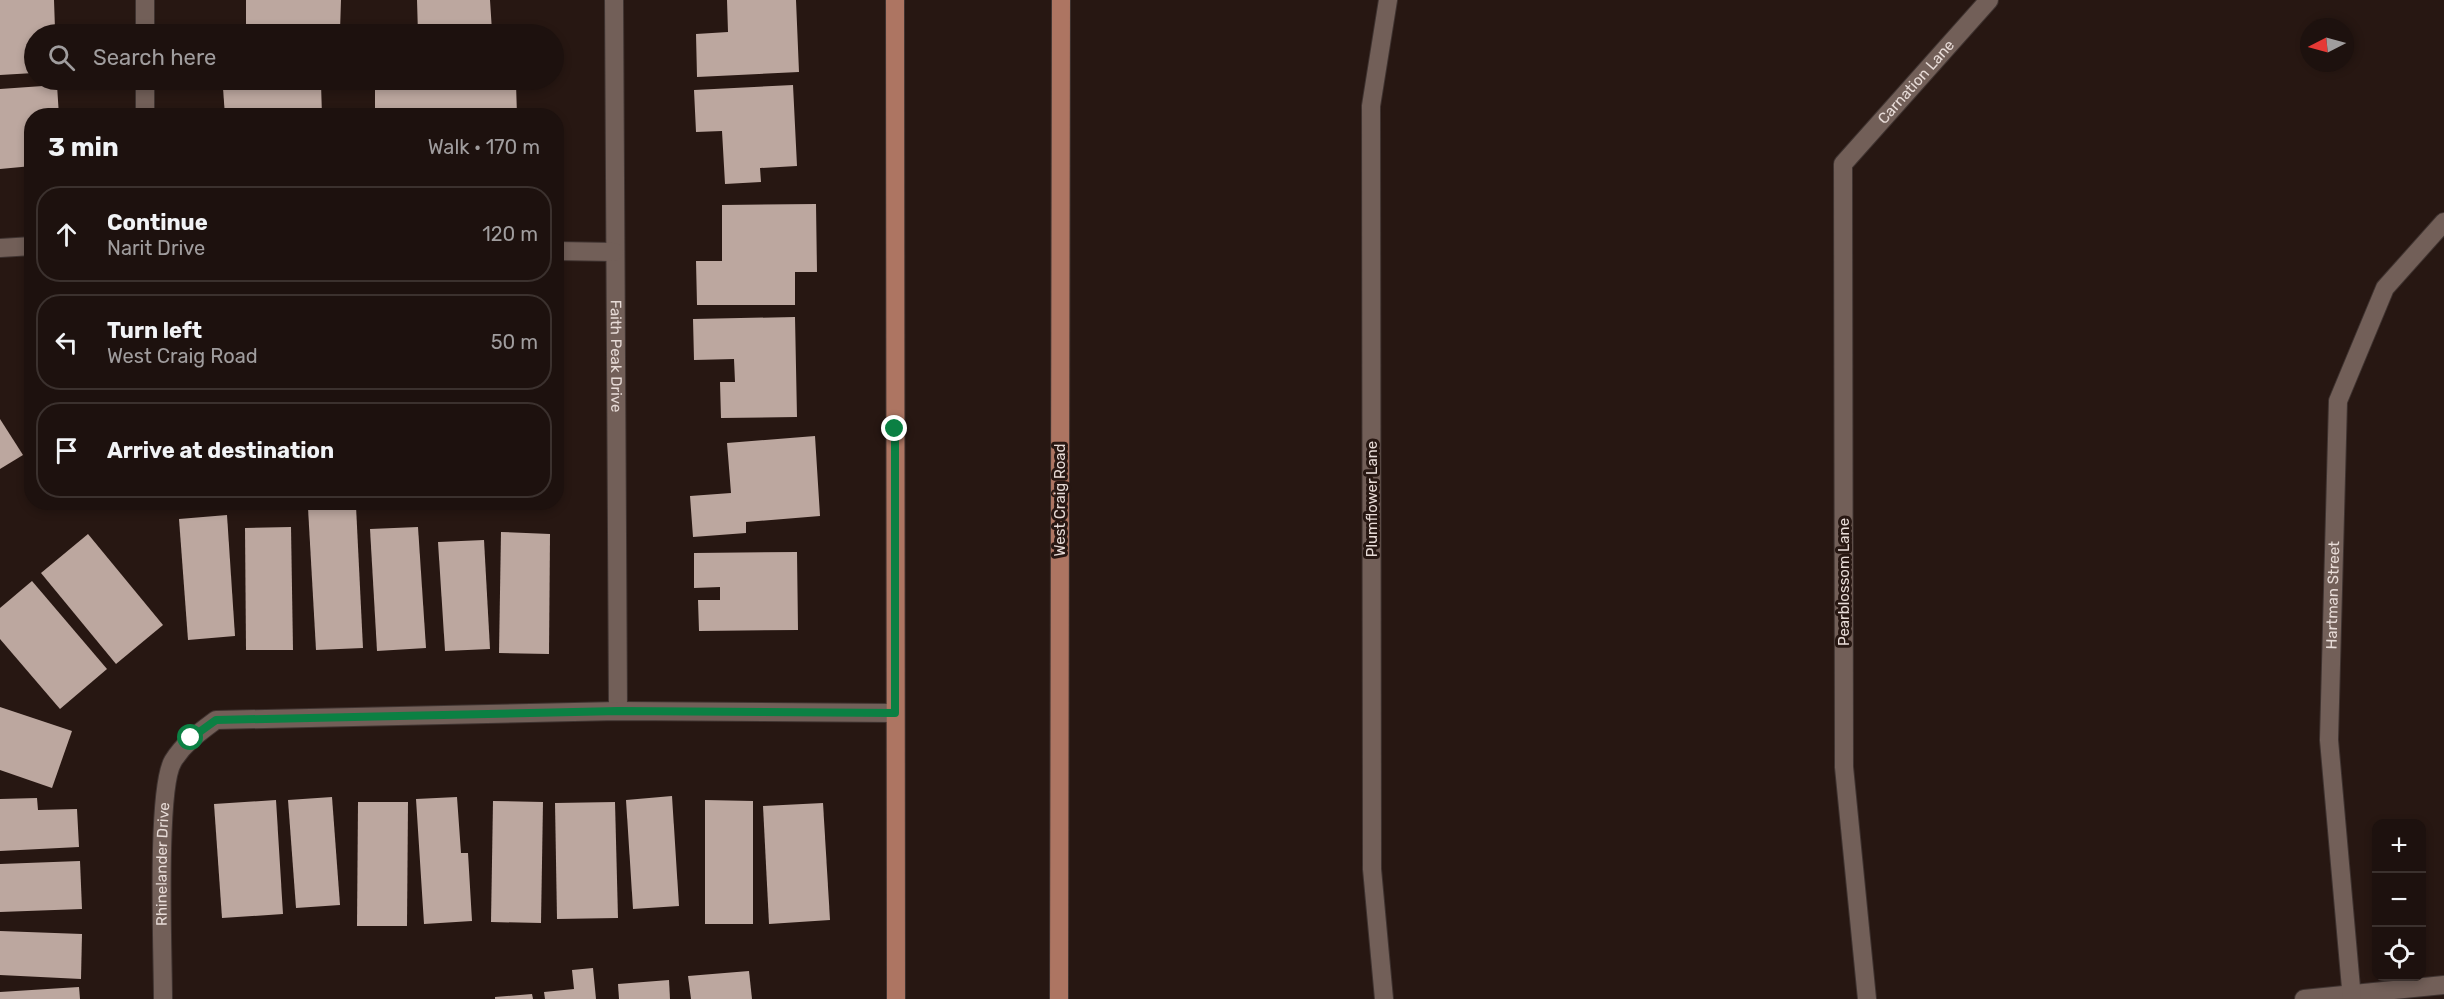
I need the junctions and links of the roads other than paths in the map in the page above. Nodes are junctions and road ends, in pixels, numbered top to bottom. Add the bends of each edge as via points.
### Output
1 (145, 0) edge
2 (614, 0) edge
3 (895, 0) edge
4 (1061, 0) edge
5 (1388, 0) edge
6 (1989, 0) edge
7 (145, 24) edge
8 (145, 90) edge
9 (145, 108) edge
10 (1843, 164) joint
11 (2444, 222) edge
12 (24, 246) edge
13 (0, 248) edge
14 (564, 251) edge
15 (614, 252) junction
16 (618, 711) junction
17 (895, 713) junction
18 (2444, 985) edge
19 (2352, 997) edge
20 (163, 999) edge
21 (896, 999) edge
22 (1059, 999) edge
23 (1384, 999) edge
24 (1867, 999) edge
25 (2304, 999) edge

1 - 7 street
2 - 15 street, Faith Peak Drive
3 - 17 main road
4 - 22 main road, West Craig Road
5 - 23 street, Plumflower Lane via 1371,106 1372,869
6 - 10 street, Carnation Lane
8 - 9 street
10 - 24 street, Pearblossom Lane via 1845,767
11 - 19 street, Hartman Street via 2385,288 2338,401 2328,740
12 - 13 street
14 - 15 street
15 - 16 street, Faith Peak Drive
16 - 17 street, Rhinelander Drive
16 - 20 street, Rhinelander Drive via 216,720 191,738 172,762 164,798
17 - 21 main road
18 - 19 street
19 - 25 street

